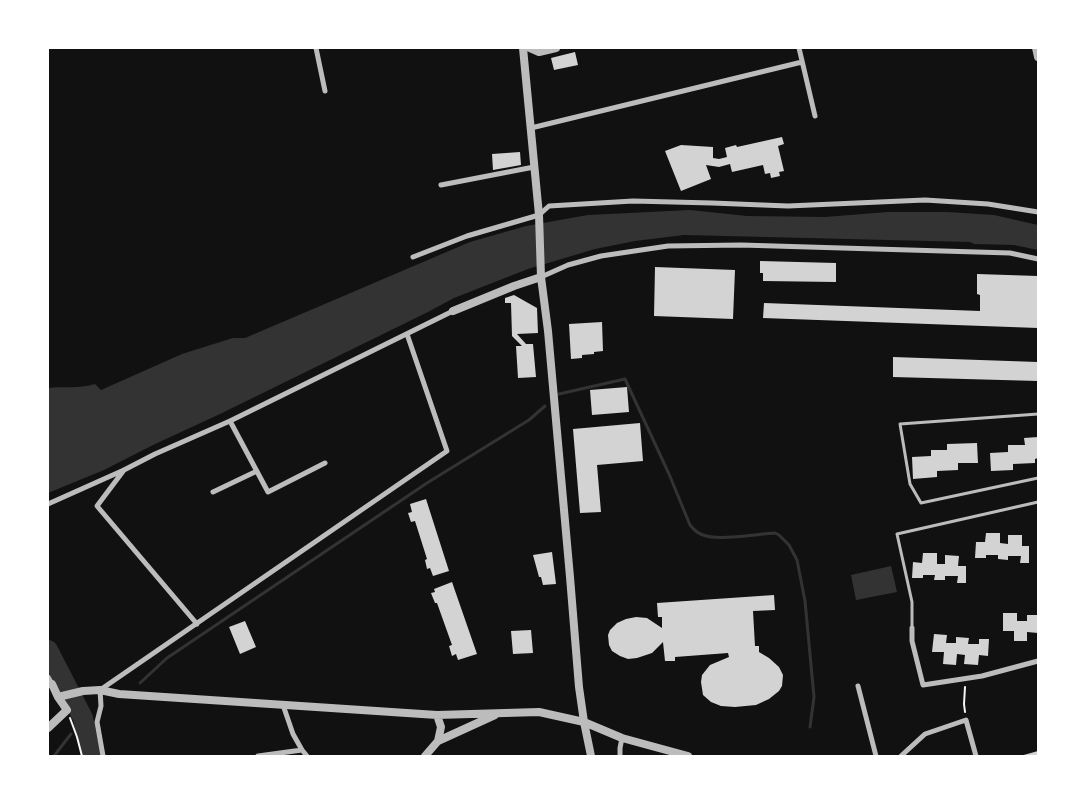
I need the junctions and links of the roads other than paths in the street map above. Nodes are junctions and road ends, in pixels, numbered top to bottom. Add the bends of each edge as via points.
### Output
1 (316, 48) edge
2 (522, 48) edge
3 (530, 48) edge
4 (556, 48) edge
5 (799, 48) edge
6 (1036, 48) edge
7 (1038, 57) edge
8 (802, 62) junction
9 (325, 91) dead end
10 (815, 116) dead end
11 (531, 128) junction
12 (534, 167) junction
13 (441, 184) dead end
14 (1038, 212) edge
15 (539, 215) junction
16 (413, 257) dead end
17 (1038, 259) edge
18 (541, 277) junction
19 (453, 311) joint
20 (407, 334) junction
21 (1038, 414) edge
22 (230, 421) junction
23 (325, 463) dead end
24 (124, 470) junction
25 (257, 471) junction
26 (1038, 478) edge
27 (213, 492) dead end
28 (1038, 502) edge
29 (48, 504) edge
30 (197, 624) junction
31 (912, 628) joint
32 (1038, 661) edge
33 (48, 677) edge
34 (50, 684) edge
35 (858, 686) dead end
36 (100, 690) junction
37 (58, 697) junction
38 (283, 705) junction
39 (499, 713) junction
40 (437, 715) junction
41 (584, 722) junction
42 (48, 728) edge
43 (622, 738) junction
44 (438, 741) junction
45 (302, 750) junction
46 (103, 756) edge
47 (258, 756) edge
48 (306, 756) edge
49 (425, 756) edge
50 (592, 756) edge
51 (620, 756) edge
52 (688, 756) edge
53 (876, 756) edge
54 (901, 756) edge
55 (976, 756) edge

1 - 9 street
2 - 11 street
3 - 4 street via 539,52
5 - 8 street
6 - 7 street
8 - 10 street
8 - 11 street
11 - 12 street
12 - 13 street
12 - 15 street
14 - 15 street via 988,204 925,200 788,206 633,201 549,206
15 - 16 street via 467,236
15 - 18 street
17 - 18 street via 1010,253 668,246 601,256
18 - 19 street
18 - 41 street
19 - 20 street
20 - 22 street
20 - 30 street via 448,451
21 - 26 lane via 900,424 910,484 922,503
22 - 24 street
22 - 25 street
23 - 25 street via 268,492
24 - 29 street
24 - 30 street via 96,506
25 - 27 street
28 - 31 lane via 897,534 912,602
30 - 36 street
31 - 32 street via 923,686 982,676
33 - 34 street
34 - 37 street
35 - 53 street
36 - 37 street
36 - 38 street
36 - 46 street via 102,706 97,722
37 - 42 street via 67,710
38 - 40 street
38 - 45 street
39 - 40 street
39 - 41 street via 539,712
39 - 44 street
40 - 44 street via 441,727
41 - 43 street
41 - 50 street
43 - 51 street
43 - 52 street
44 - 49 street
45 - 47 street
45 - 48 street
54 - 55 street via 925,734 966,720

